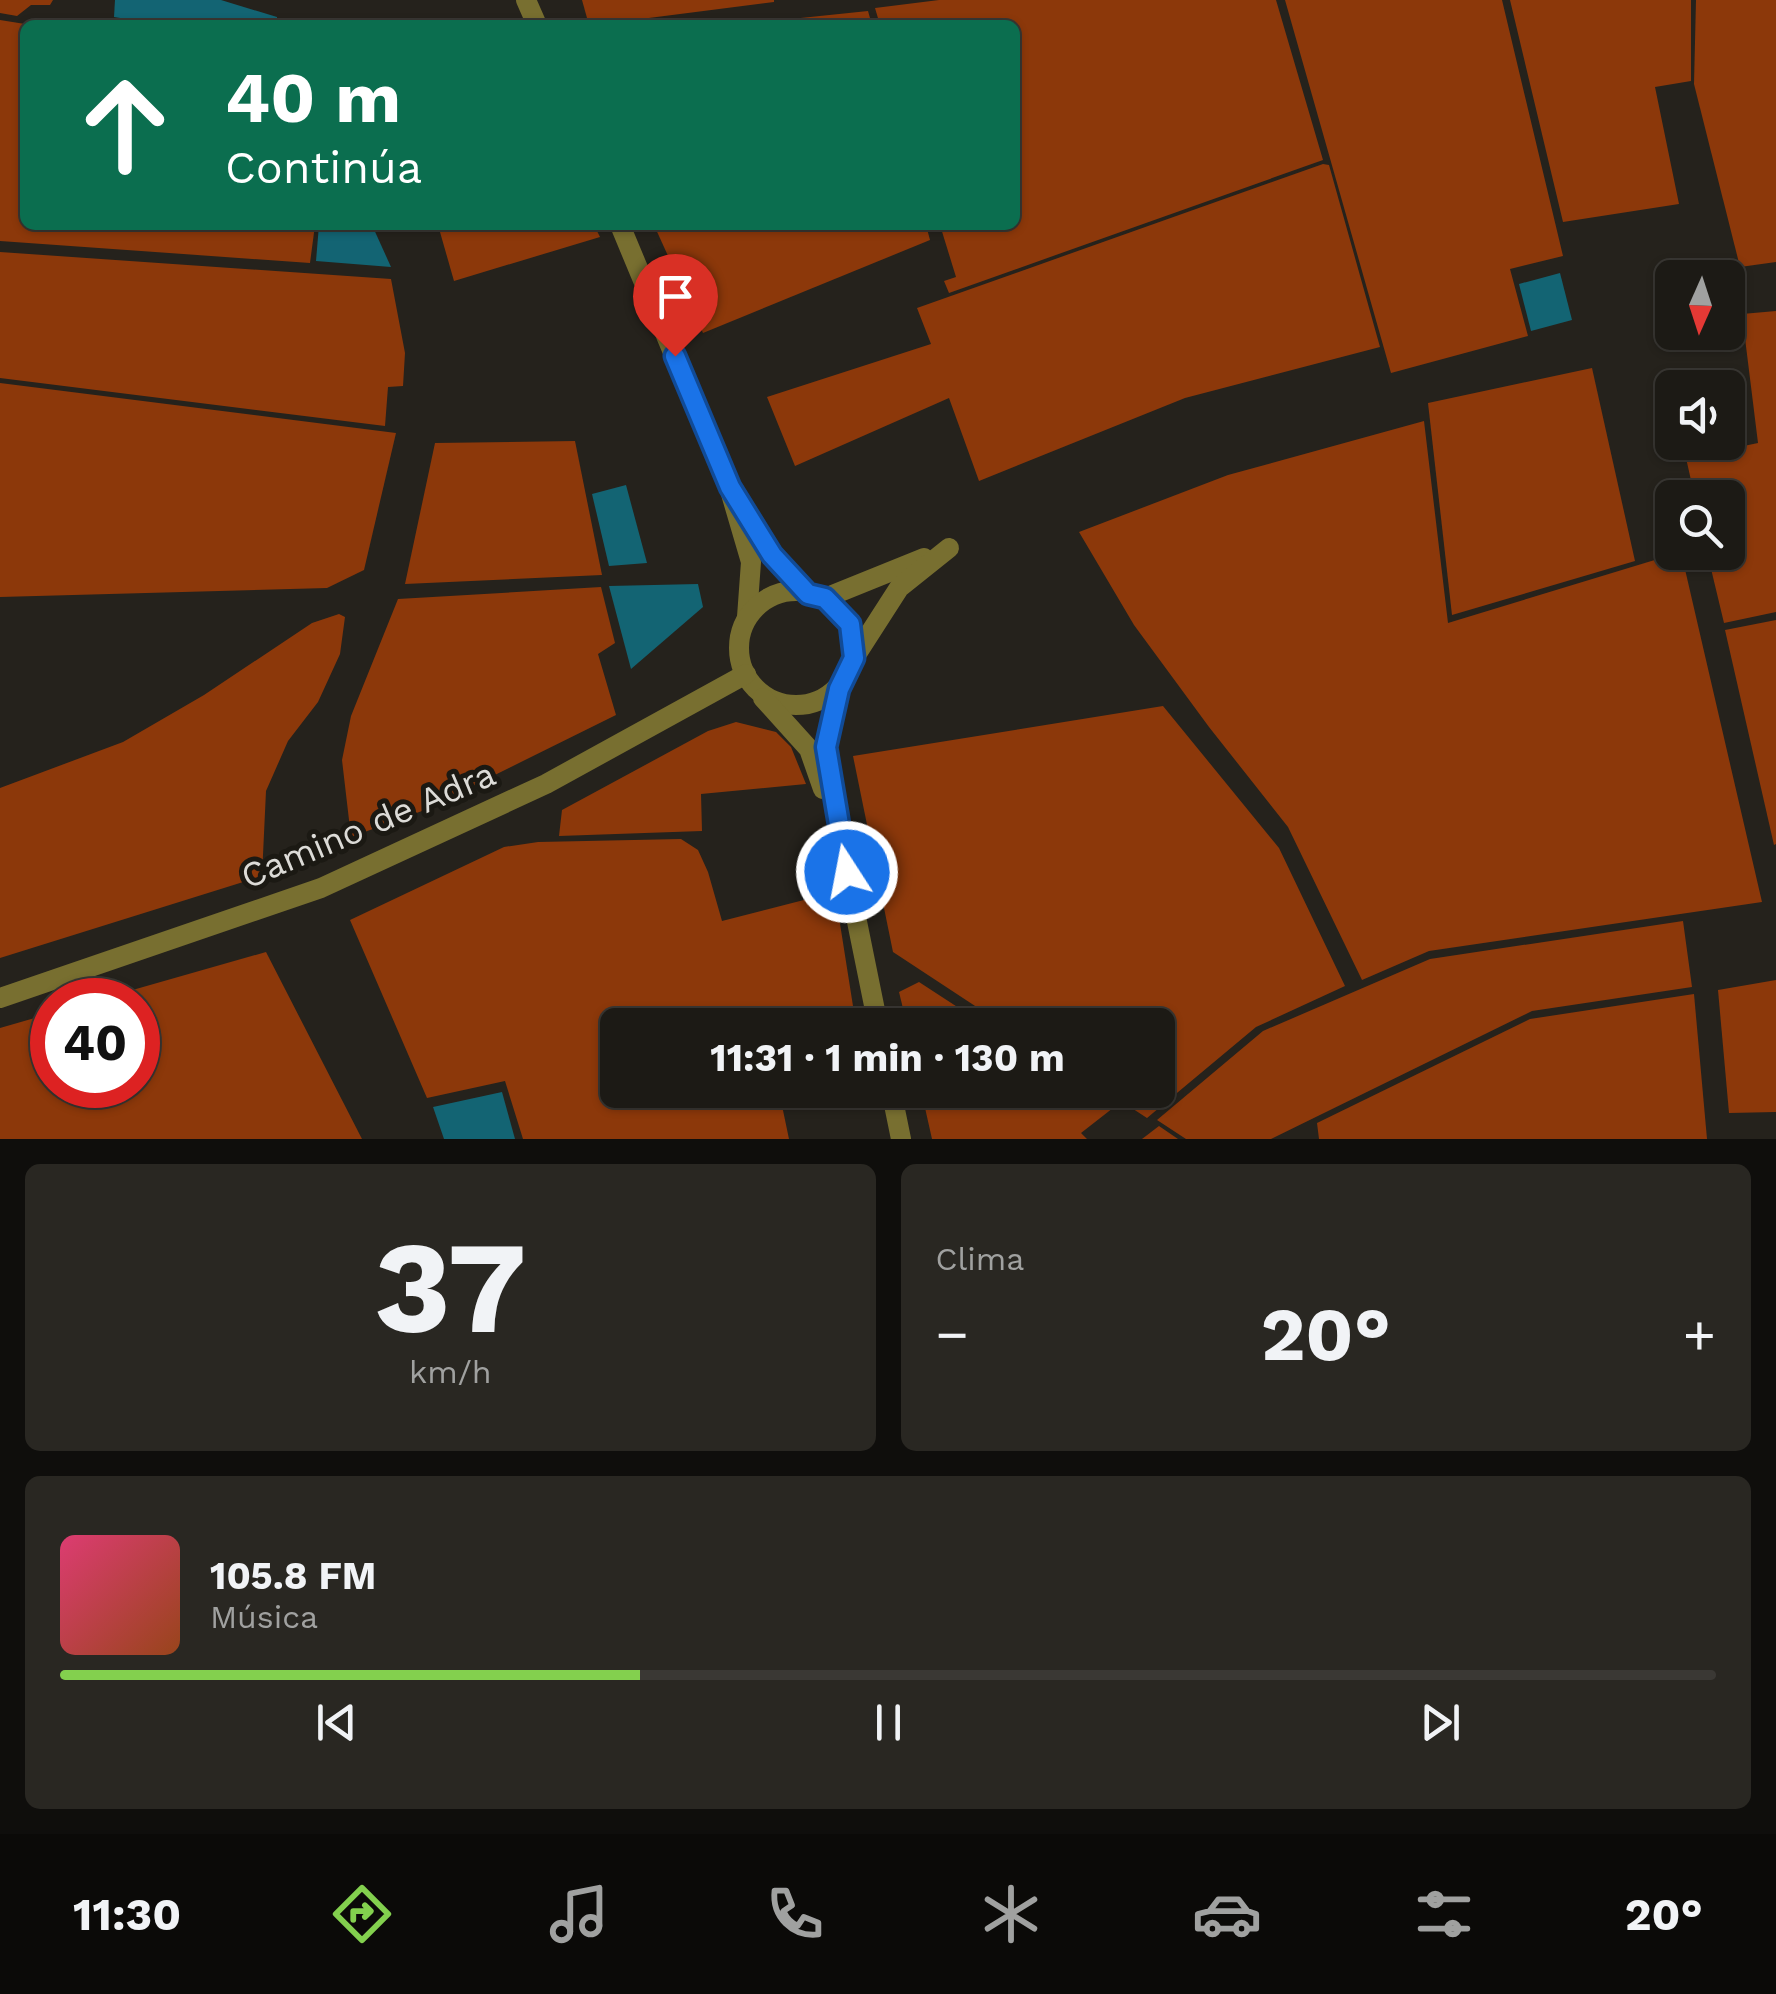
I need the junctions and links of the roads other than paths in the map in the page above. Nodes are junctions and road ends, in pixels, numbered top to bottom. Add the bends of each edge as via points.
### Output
1 (622, 230) edge
2 (730, 487) junction
3 (817, 596) junction
4 (747, 617) junction
5 (854, 658) junction
6 (746, 674) junction
7 (839, 689) junction
8 (761, 695) junction
9 (839, 833) junction
10 (0, 998) edge
11 (875, 1008) edge
12 (895, 1108) edge
13 (901, 1139) edge

1 - 2 street
2 - 3 street via 772,555
2 - 4 street via 751,562
3 - 4 street via 788,590 766,598
3 - 5 street via 850,624
3 - 5 street via 950,548 898,588
4 - 6 street via 738,639
5 - 7 street
6 - 8 street
6 - 10 street, Camino de Adra via 546,784 321,888
7 - 8 street via 794,707
7 - 9 street via 826,747
8 - 9 street via 809,749
9 - 11 street
12 - 13 street

